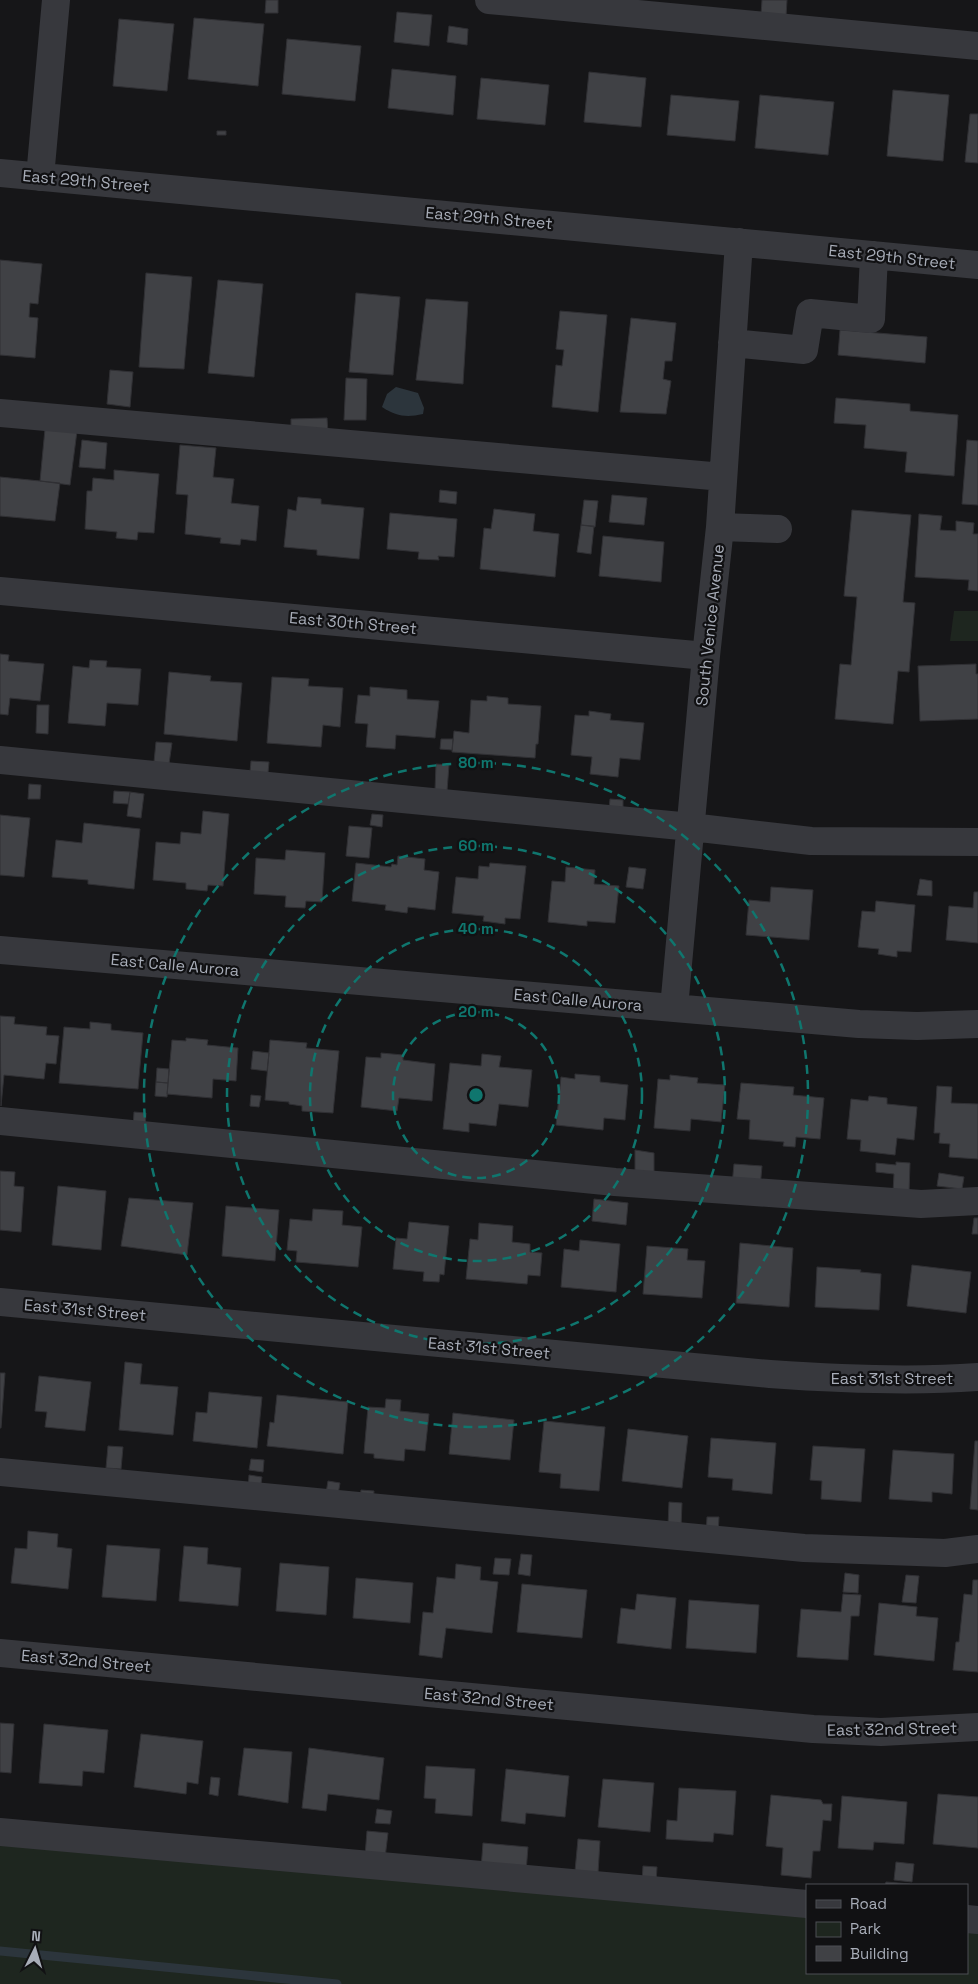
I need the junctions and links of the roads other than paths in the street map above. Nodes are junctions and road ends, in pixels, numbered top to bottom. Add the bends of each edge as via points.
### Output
1 (56, 0) edge
2 (489, 0) edge
3 (978, 46) edge
4 (0, 173) edge
5 (40, 176) junction
6 (739, 242) junction
7 (874, 255) junction
8 (978, 265) edge
9 (732, 343) junction
10 (0, 413) edge
11 (723, 477) junction
12 (720, 527) junction
13 (778, 529) dead end
14 (0, 591) edge
15 (706, 656) junction
16 (0, 760) edge
17 (691, 827) junction
18 (978, 842) edge
19 (0, 950) edge
20 (674, 1008) junction
21 (978, 1024) edge
22 (0, 1121) edge
23 (978, 1201) edge
24 (0, 1302) edge
25 (978, 1377) edge
26 (0, 1472) edge
27 (978, 1548) edge
28 (0, 1653) edge
29 (978, 1728) edge
30 (0, 1832) edge
31 (806, 1904) edge

1 - 5 street
2 - 3 street
4 - 5 street, East 29th Street
5 - 6 street, East 29th Street
6 - 7 street, East 29th Street
6 - 9 street, South Venice Avenue
7 - 8 street, East 29th Street
7 - 9 street via 871,318 810,313 804,350
9 - 11 street, South Venice Avenue
10 - 11 street
11 - 12 street, South Venice Avenue
12 - 13 street
12 - 15 street, South Venice Avenue
14 - 15 street, East 30th Street
15 - 17 street, South Venice Avenue
16 - 17 street
17 - 18 street via 810,841
17 - 20 street, South Venice Avenue
19 - 20 street, East Calle Aurora
20 - 21 street, East Calle Aurora via 859,1024
22 - 23 street via 615,1182 921,1204
24 - 25 street, East 31st Street via 770,1374 886,1380
26 - 27 street via 804,1548 945,1554
28 - 29 street, East 32nd Street via 813,1729 881,1732
30 - 31 street

